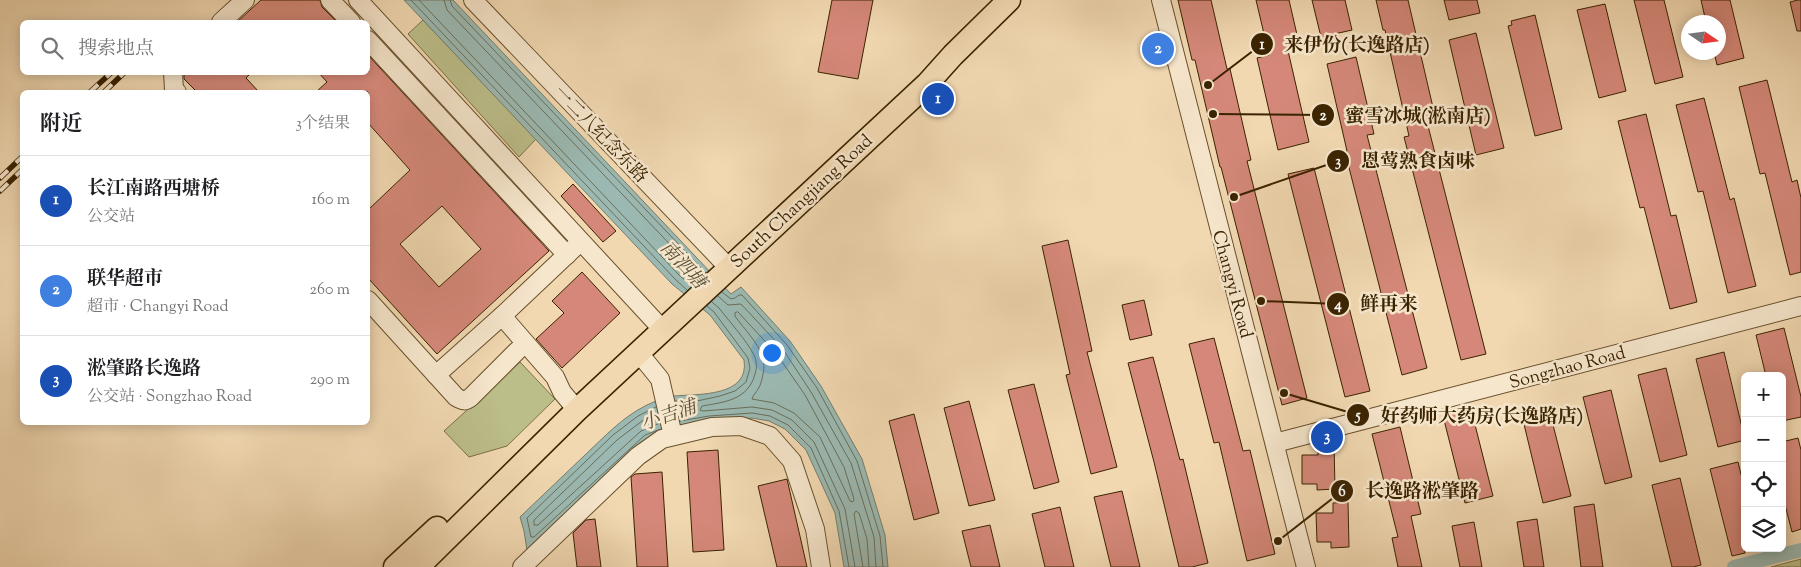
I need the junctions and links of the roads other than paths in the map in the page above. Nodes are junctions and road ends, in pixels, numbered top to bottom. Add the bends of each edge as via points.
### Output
1 (245, 0) edge
2 (330, 0) edge
3 (358, 0) edge
4 (473, 0) edge
5 (1009, 0) edge
6 (1161, 0) edge
7 (223, 20) edge
8 (349, 20) edge
9 (370, 42) edge
10 (173, 75) edge
11 (174, 90) edge
12 (581, 241) junction
13 (567, 255) junction
14 (723, 274) junction
15 (370, 302) edge
16 (1801, 306) edge
17 (498, 320) junction
18 (665, 326) junction
19 (518, 350) junction
20 (634, 356) junction
21 (436, 375) junction
22 (562, 392) junction
23 (576, 410) junction
24 (553, 432) junction
25 (667, 432) junction
26 (1275, 443) junction
27 (395, 567) edge
28 (418, 567) edge
29 (522, 567) edge
30 (821, 567) edge
31 (1306, 567) edge

1 - 7 street
2 - 8 street
3 - 12 street
4 - 14 street, 一二八纪念东路
5 - 14 main road, South Changjiang Road via 927,84
6 - 26 street, Changyi Road
9 - 13 street
10 - 11 street
12 - 13 street
12 - 18 street
13 - 17 street
14 - 18 main road, South Changjiang Road
15 - 21 street
16 - 26 street, Songzhao Road
17 - 19 street
17 - 21 street
17 - 22 street via 555,377
18 - 20 main road, South Changjiang Road
19 - 21 street via 467,401 456,397
19 - 22 street via 547,383
20 - 23 main road, South Changjiang Road
20 - 25 street via 660,379 657,387
22 - 23 street
23 - 24 main road, South Changjiang Road
24 - 27 main road via 476,490
24 - 28 main road, South Changjiang Road
25 - 29 street
25 - 30 street via 741,426 770,436 792,461 815,529
26 - 31 street, Changyi Road

